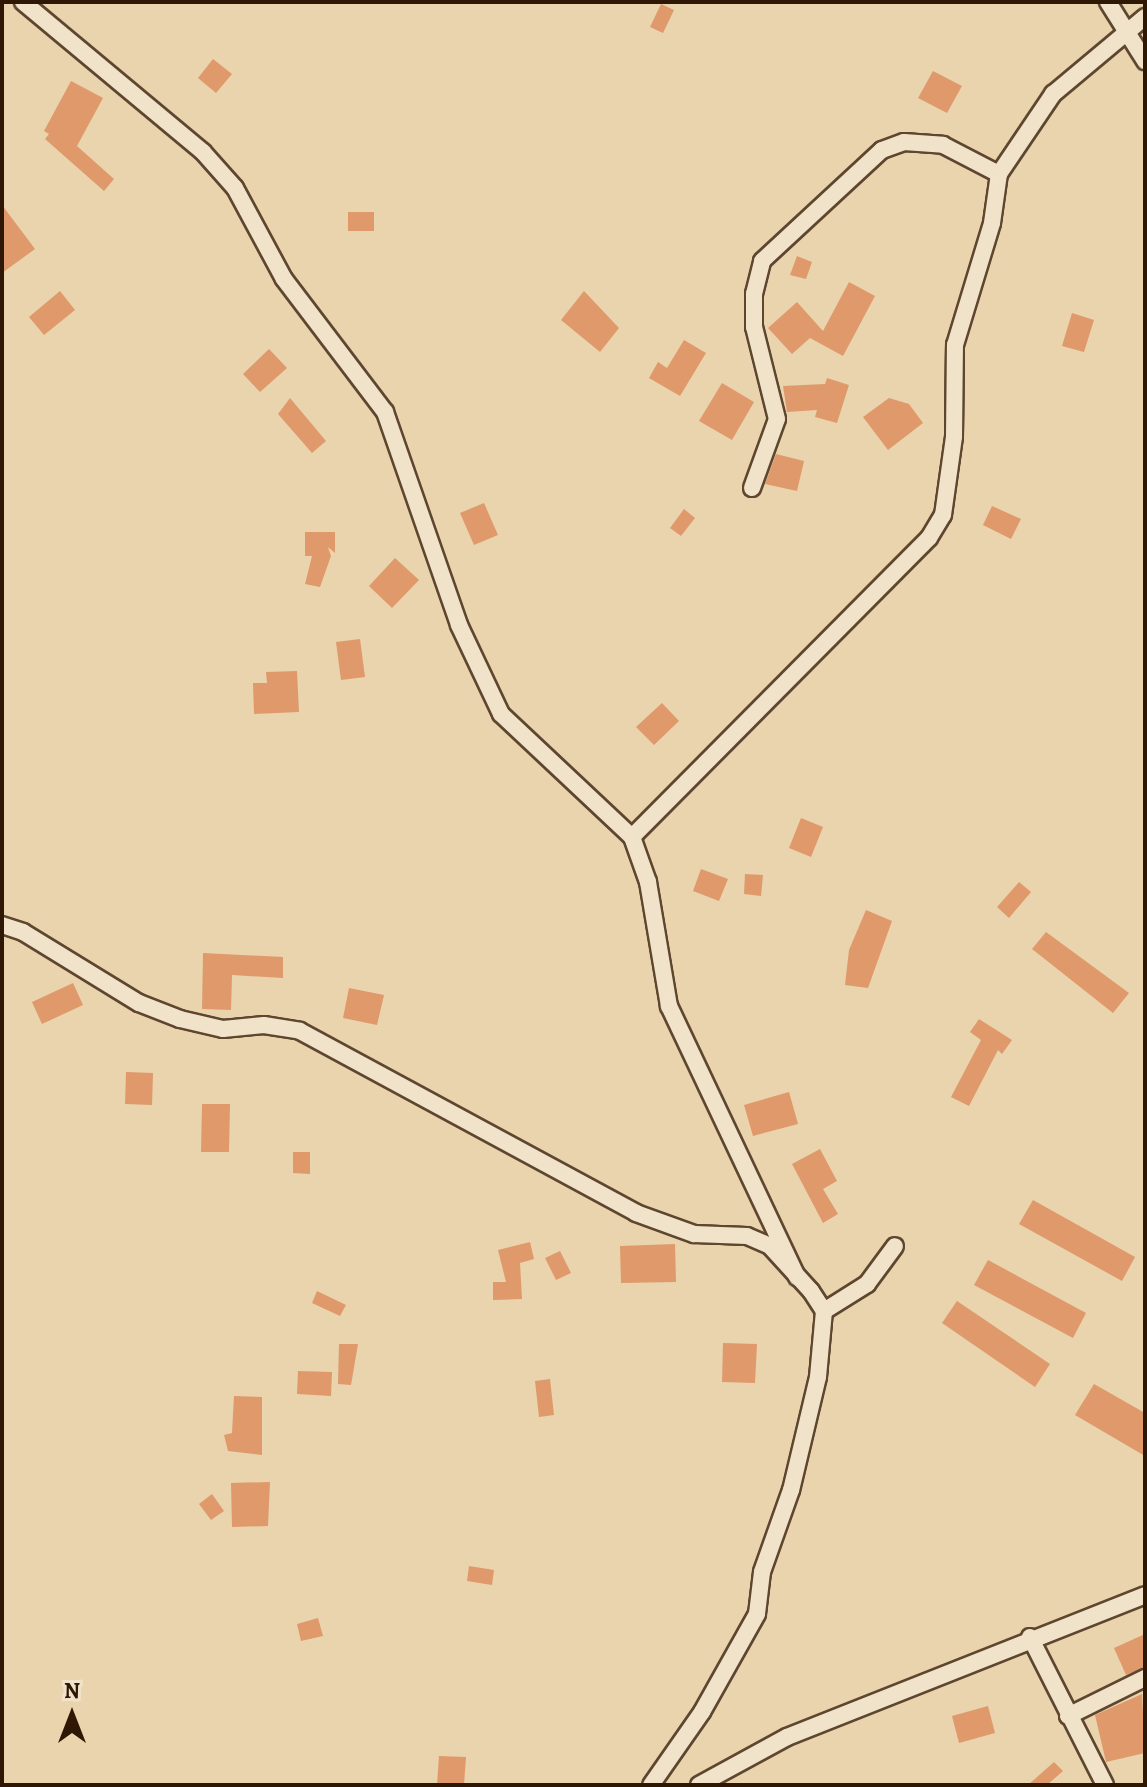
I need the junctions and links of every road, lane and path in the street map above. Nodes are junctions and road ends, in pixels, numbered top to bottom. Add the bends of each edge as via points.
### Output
1 (23, 2) edge
2 (1108, 2) edge
3 (1145, 17) edge
4 (1124, 33) junction
5 (1145, 61) edge
6 (999, 174) junction
7 (752, 488) dead end
8 (632, 837) junction
9 (2, 925) edge
10 (895, 1246) dead end
11 (797, 1277) junction
12 (824, 1311) junction
13 (1145, 1595) edge
14 (1030, 1637) junction
15 (1145, 1678) edge
16 (1068, 1716) junction
17 (651, 1785) edge
18 (699, 1785) edge
19 (1105, 1785) edge

1 - 8 street via 203,152 235,188 284,279 385,412 459,625 501,714
2 - 4 street
3 - 4 street
4 - 5 street
4 - 6 street via 1053,94
6 - 7 street via 943,145 904,142 882,150 762,261 754,327 777,419
6 - 8 street via 992,223 955,345 954,437 943,515 929,538
8 - 11 street via 648,882 669,1006
9 - 11 street via 23,932 139,1003 180,1019 223,1029 264,1025 300,1031 636,1213 694,1234 747,1236 770,1246
10 - 12 street via 867,1284
11 - 12 street
12 - 17 street via 818,1377 791,1490 762,1572 757,1614 702,1712
13 - 14 street
14 - 16 street
14 - 18 street via 787,1737
15 - 16 street
16 - 19 street

